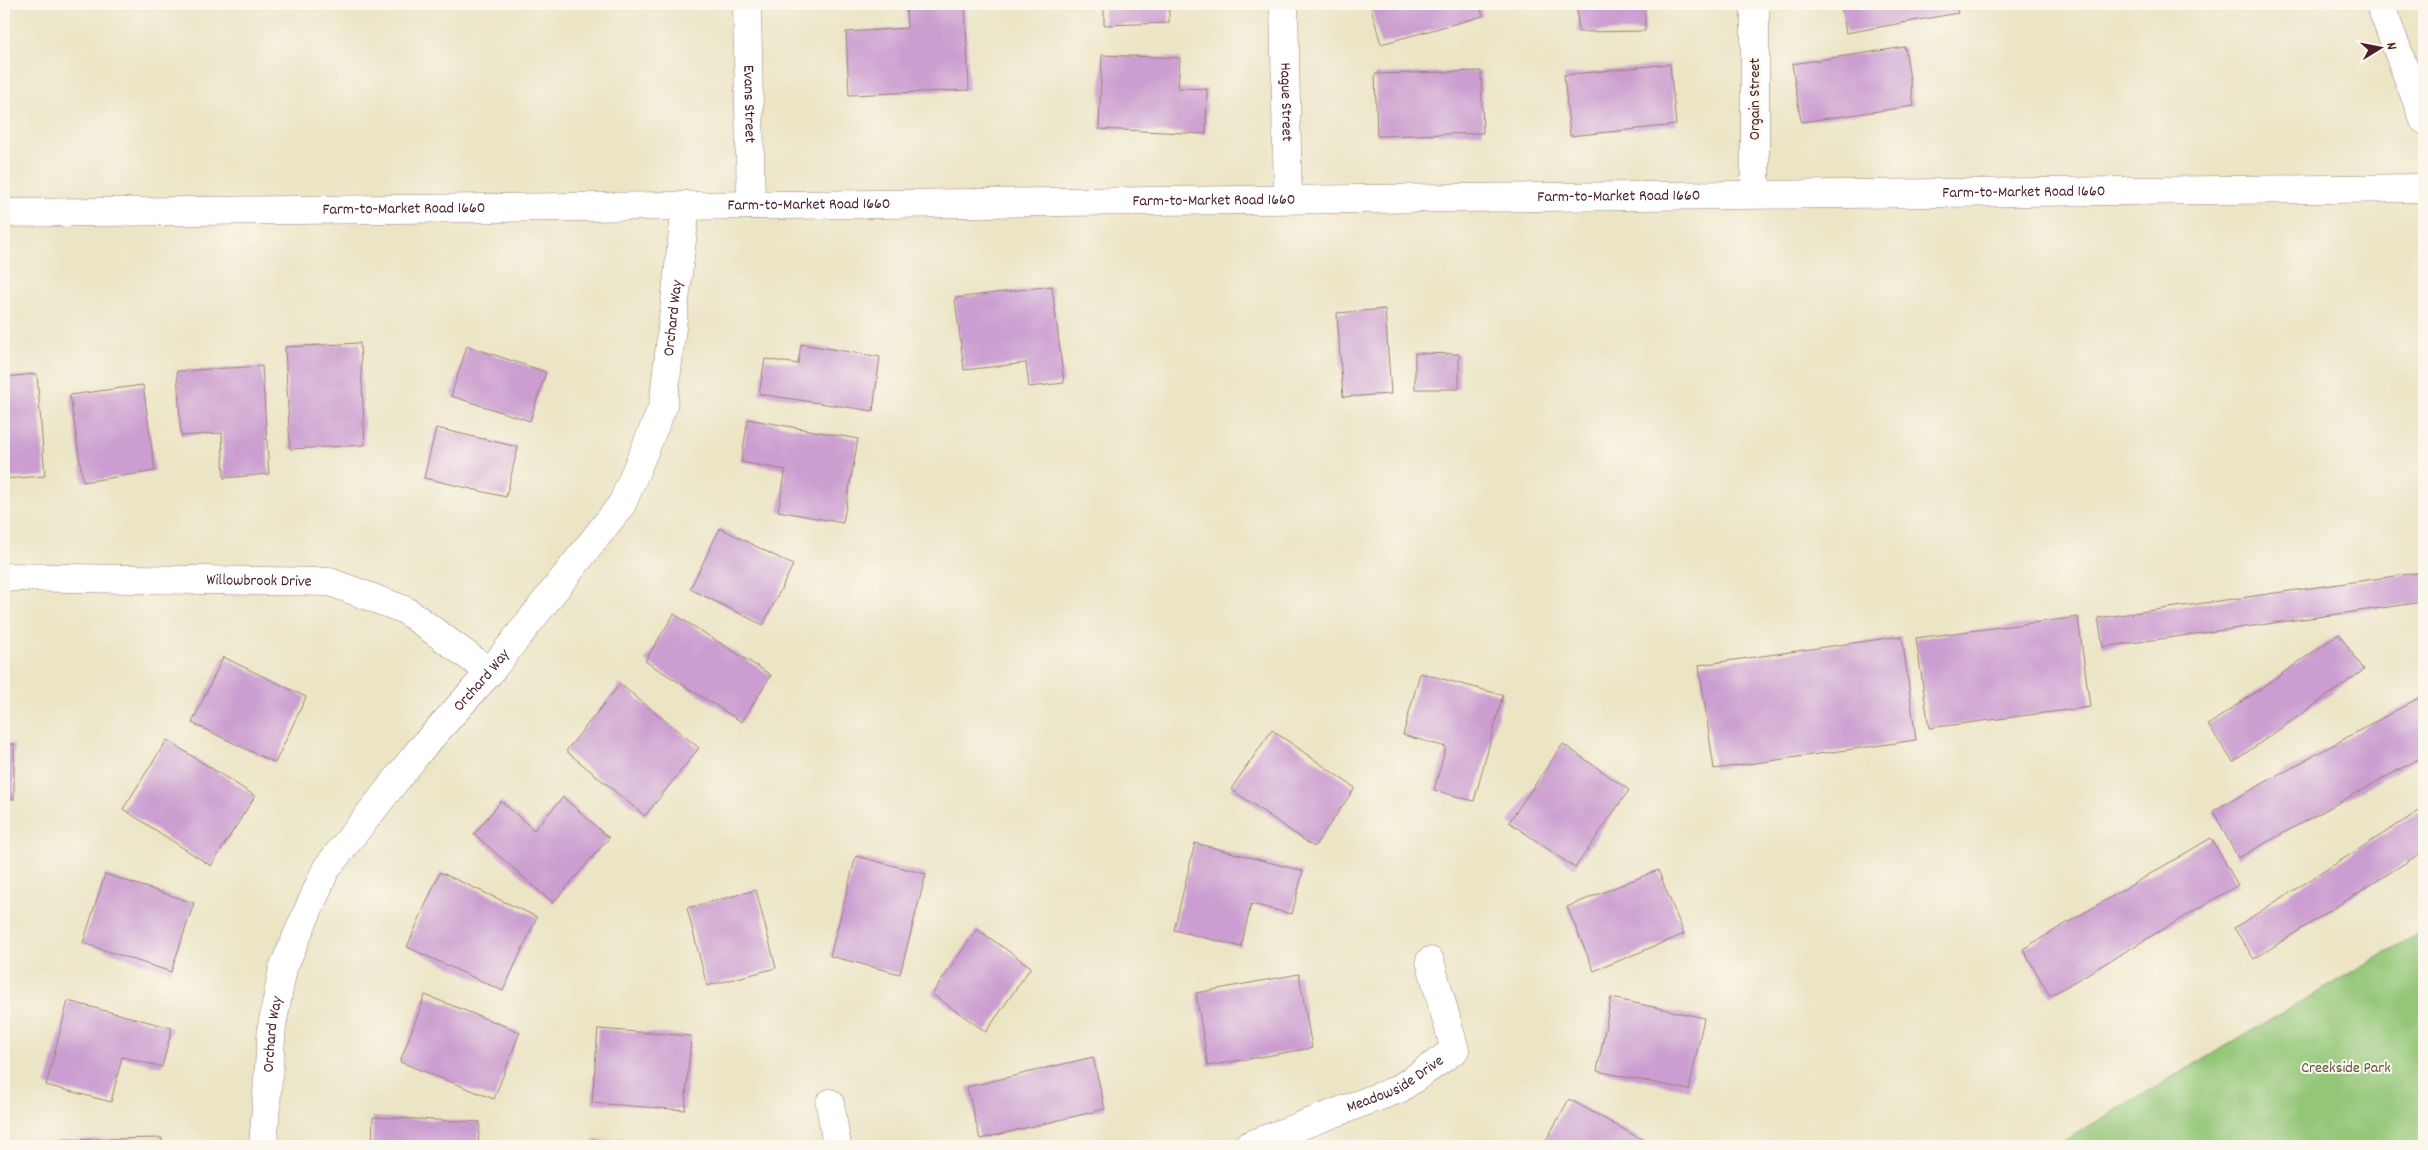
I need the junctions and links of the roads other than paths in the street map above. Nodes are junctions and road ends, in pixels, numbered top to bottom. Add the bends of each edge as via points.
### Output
1 (747, 4) edge
2 (1284, 4) edge
3 (1755, 4) edge
4 (2380, 4) edge
5 (2424, 120) edge
6 (2424, 188) edge
7 (1755, 194) junction
8 (1288, 199) junction
9 (686, 205) junction
10 (751, 205) junction
11 (4, 213) edge
12 (4, 577) edge
13 (490, 672) junction
14 (1430, 961) dead end
15 (830, 1103) dead end
16 (263, 1146) edge
17 (837, 1146) edge
18 (1247, 1146) edge

1 - 10 street, Evans Street
2 - 8 street, Hague Street
3 - 7 street, Orgain Street
4 - 5 street
6 - 7 street, Farm-to-Market Road 1660
7 - 8 street, Farm-to-Market Road 1660
8 - 10 street, Farm-to-Market Road 1660
9 - 10 street, Farm-to-Market Road 1660
9 - 11 street, Farm-to-Market Road 1660
9 - 13 street, Orchard Way via 662,406 622,504
12 - 13 street, Willowbrook Drive via 330,582 405,610
13 - 16 street, Orchard Way via 419,751 326,869 283,968 272,1026
14 - 18 street, Meadowside Drive via 1455,1050 1399,1089
15 - 17 street

